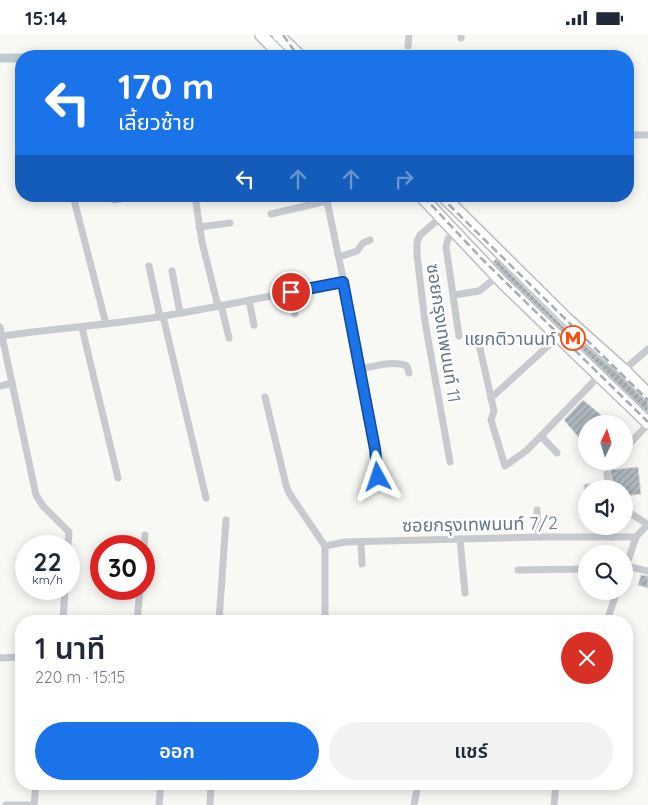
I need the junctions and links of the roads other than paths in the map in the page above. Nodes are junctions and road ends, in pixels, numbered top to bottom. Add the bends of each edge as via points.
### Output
1 (261, 35) edge
2 (278, 35) edge
3 (409, 35) edge
4 (408, 46) dead end
5 (276, 50) edge
6 (293, 50) edge
7 (634, 135) edge
8 (648, 135) edge
9 (75, 202) edge
10 (196, 202) edge
11 (316, 202) edge
12 (328, 202) edge
13 (426, 202) edge
14 (449, 202) edge
15 (271, 214) dead end
16 (440, 218) junction
17 (230, 223) dead end
18 (199, 227) junction
19 (456, 233) junction
20 (370, 240) dead end
21 (339, 257) junction
22 (149, 265) dead end
23 (172, 271) dead end
24 (498, 276) junction
25 (343, 282) junction
26 (291, 292) junction
27 (454, 295) junction
28 (249, 300) junction
29 (219, 305) junction
30 (180, 313) junction
31 (294, 314) dead end
32 (162, 316) junction
33 (106, 324) junction
34 (254, 325) dead end
35 (0, 327) edge
36 (82, 328) junction
37 (2, 336) junction
38 (459, 336) dead end
39 (559, 336) junction
40 (229, 338) dead end
41 (479, 344) dead end
42 (648, 349) edge
43 (361, 369) junction
44 (624, 370) junction
45 (409, 373) dead end
46 (599, 376) junction
47 (12, 383) junction
48 (0, 385) edge
49 (648, 394) edge
50 (265, 397) dead end
51 (490, 398) junction
52 (648, 424) edge
53 (541, 436) junction
54 (633, 440) edge
55 (557, 453) dead end
56 (450, 462) dead end
57 (607, 474) dead end
58 (378, 477) dead end
59 (118, 478) dead end
60 (607, 480) edge
61 (206, 498) dead end
62 (538, 510) dead end
63 (633, 515) edge
64 (226, 520) dead end
65 (648, 524) edge
66 (68, 535) edge
67 (539, 537) junction
68 (612, 537) joint
69 (636, 537) junction
70 (460, 539) junction
71 (361, 542) junction
72 (325, 546) junction
73 (633, 546) edge
74 (362, 564) dead end
75 (578, 569) edge
76 (518, 570) dead end
77 (633, 570) edge
78 (648, 571) edge
79 (465, 593) dead end
80 (64, 600) edge
81 (139, 600) edge
82 (615, 600) edge
83 (63, 615) edge
84 (138, 615) edge
85 (219, 615) edge
86 (325, 615) edge
87 (609, 615) edge
88 (15, 657) edge
89 (0, 658) edge
90 (35, 790) edge
91 (160, 790) edge
92 (211, 790) edge
93 (417, 790) edge
94 (555, 790) edge
95 (6, 805) edge
96 (29, 805) edge
97 (34, 805) edge
98 (159, 805) edge
99 (210, 805) edge
100 (414, 805) edge
101 (554, 805) edge

1 - 5 main road
2 - 6 main road
3 - 4 street
7 - 8 street
9 - 33 street
10 - 18 street
11 - 15 street
12 - 21 street
13 - 16 main road
14 - 44 main road via 567,319
16 - 19 main road
16 - 56 street, ซอยกรุงเทพนนท์ 11 via 420,235 417,255 425,322
17 - 18 street
18 - 29 street
19 - 24 main road
19 - 27 street via 448,239 446,247
20 - 21 street via 357,251
21 - 25 street
22 - 32 street
23 - 30 street
24 - 27 street via 479,291
24 - 39 main road
25 - 26 street
25 - 43 street
26 - 28 street
26 - 31 street
27 - 38 street
28 - 29 street
28 - 34 street
29 - 30 street
29 - 40 street
30 - 32 street
32 - 33 street
32 - 61 street
33 - 36 street
35 - 37 street
36 - 37 street
36 - 59 street
37 - 47 street
39 - 46 main road
39 - 51 street
41 - 51 street
42 - 44 street
43 - 45 street via 390,363 403,364 408,366
43 - 58 street
44 - 49 main road
46 - 52 main road
46 - 53 street
47 - 48 street
47 - 66 street via 36,495
50 - 72 street via 289,493
51 - 53 street via 494,411 491,420 505,466
52 - 54 street
53 - 55 street
57 - 60 street
62 - 67 street
63 - 65 street
64 - 85 street
65 - 69 street
67 - 68 street, ซอยกรุงเทพนนท์ 7/2
67 - 70 street, ซอยกรุงเทพนนท์ 7/2
68 - 69 street, ซอยกรุงเทพนนท์ 7/2
69 - 73 street
70 - 71 street, ซอยกรุงเทพนนท์ 7/2
70 - 79 street
71 - 72 street, ซอยกรุงเทพนนท์ 7/2 via 346,541
71 - 74 street
72 - 86 street
75 - 76 street
77 - 78 street
80 - 83 street
81 - 84 street
82 - 87 street
88 - 89 street
90 - 97 street
91 - 98 street
92 - 99 street
93 - 100 street
94 - 101 street
95 - 96 street

